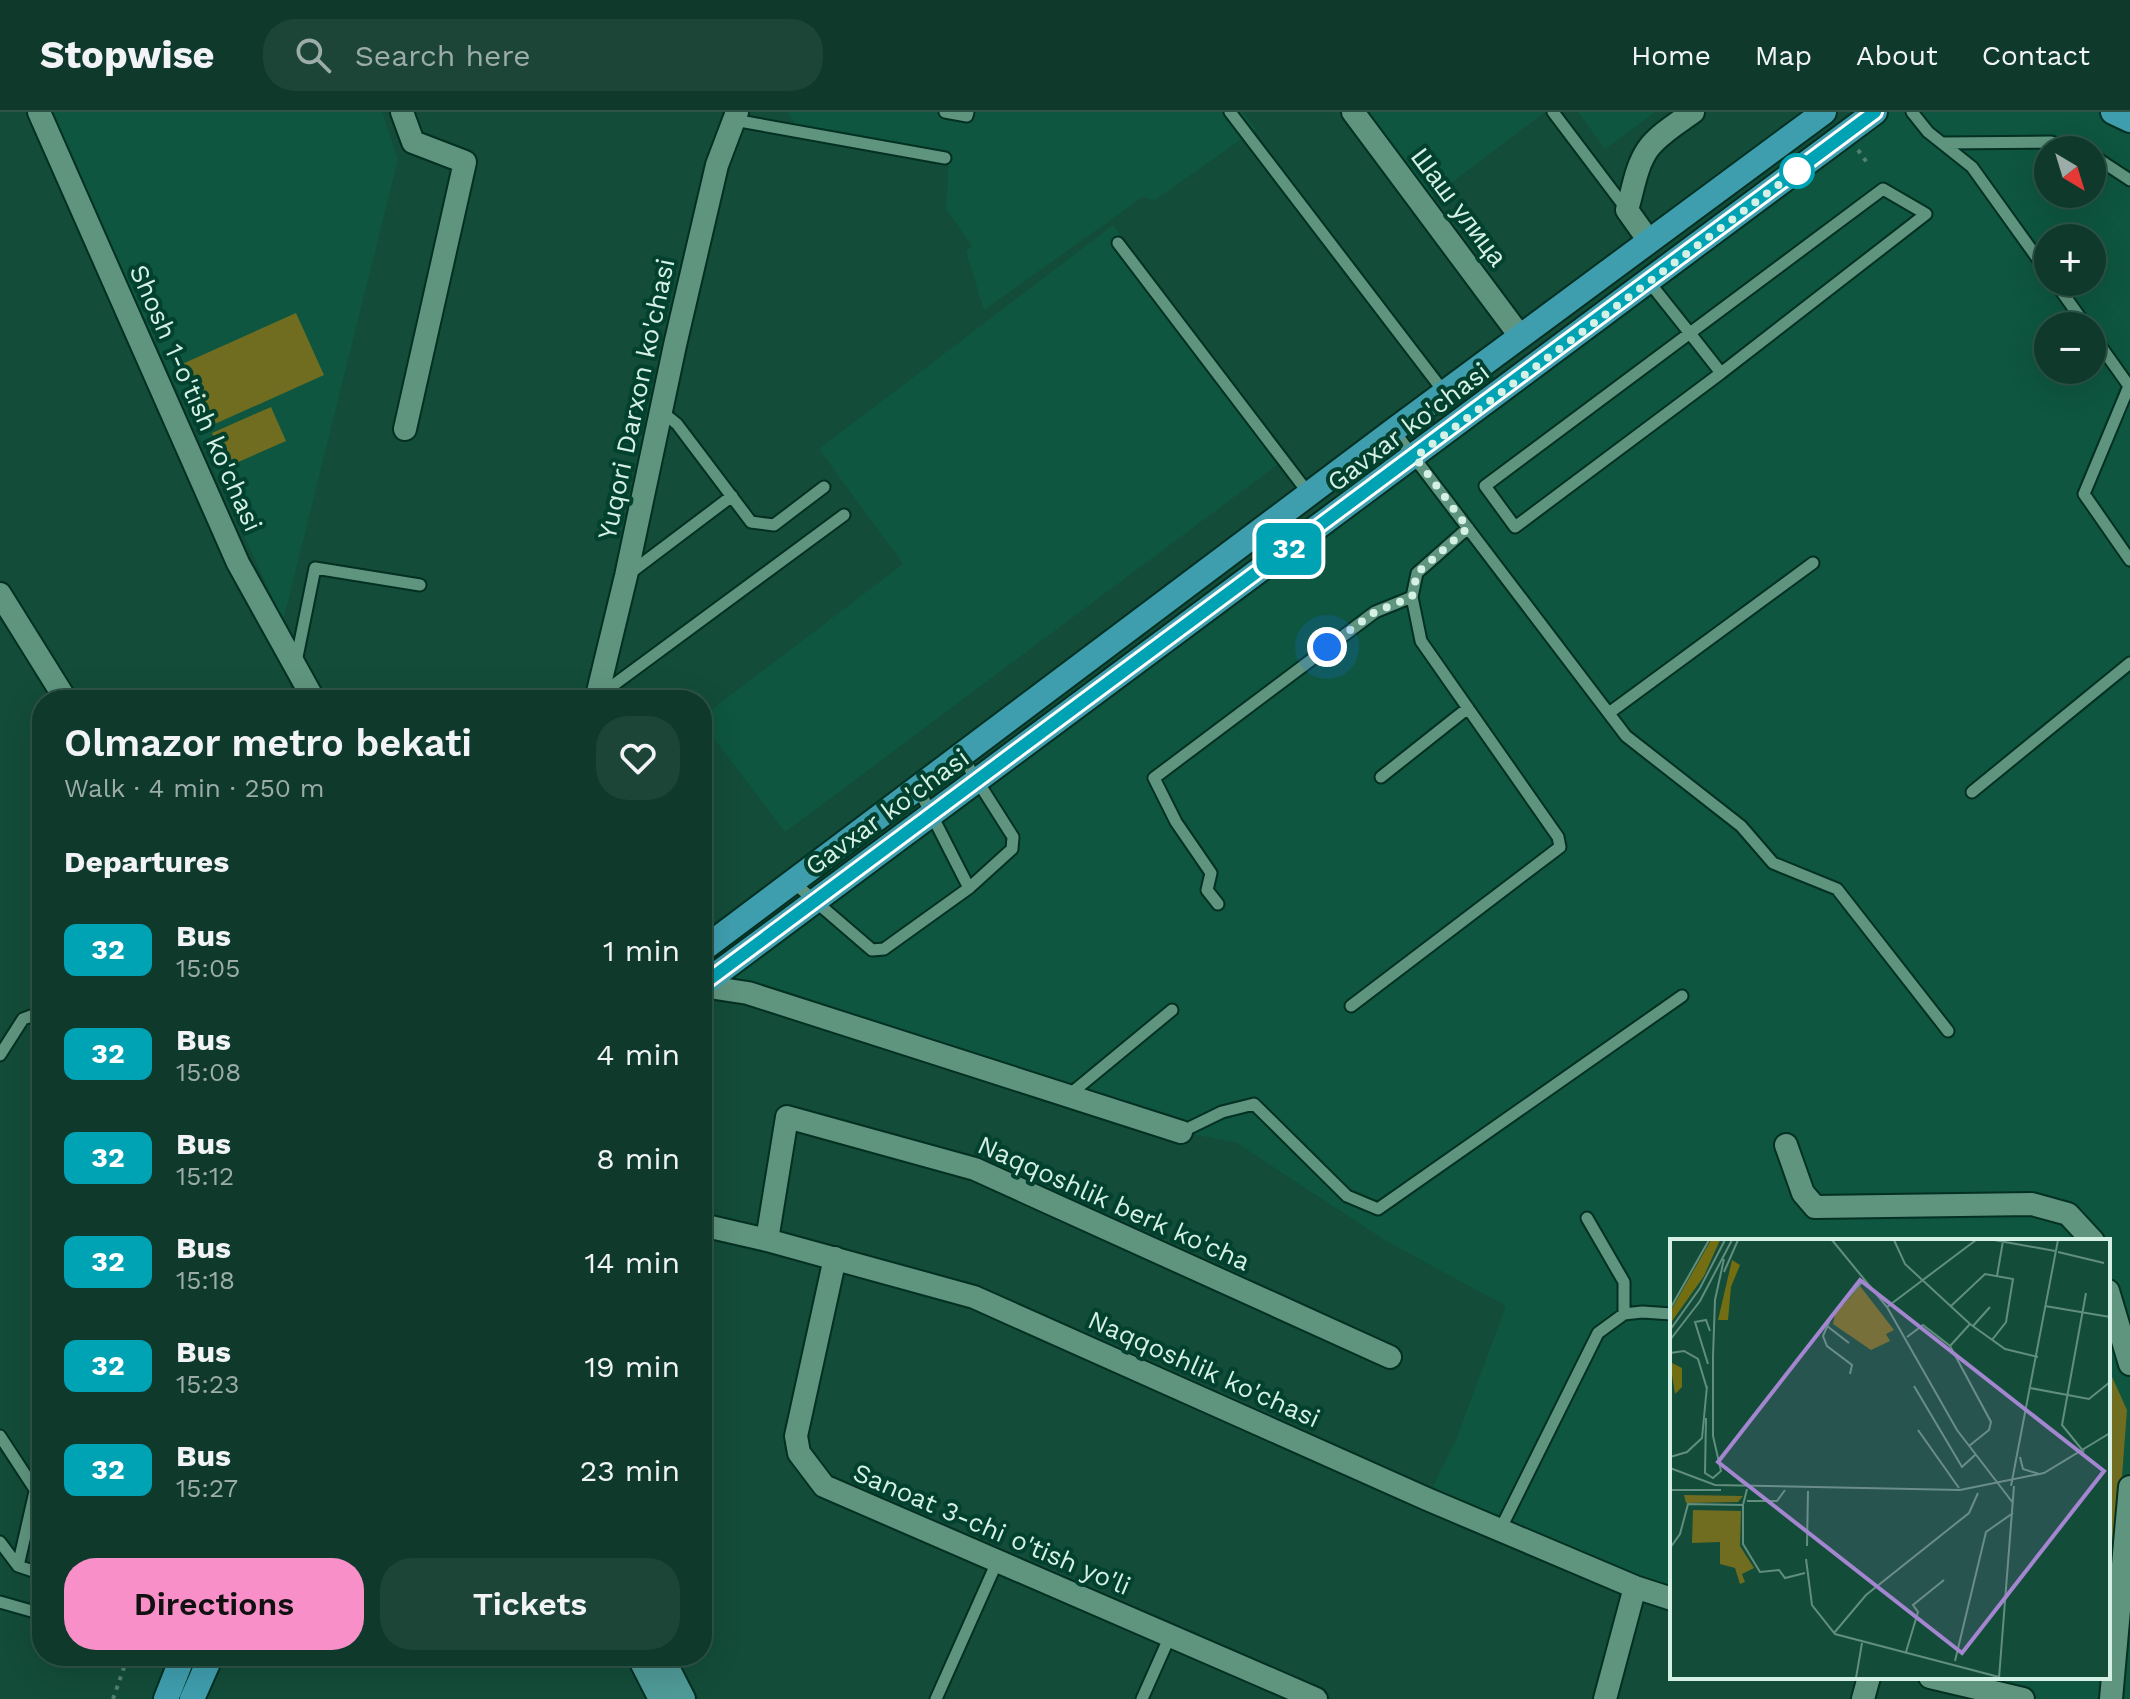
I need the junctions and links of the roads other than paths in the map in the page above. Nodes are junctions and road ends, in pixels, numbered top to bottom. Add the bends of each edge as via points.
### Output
1 (39, 112) edge
2 (402, 112) edge
3 (945, 112) edge
4 (968, 112) edge
5 (1230, 112) edge
6 (1353, 112) edge
7 (1553, 112) edge
8 (1693, 112) edge
9 (1824, 112) edge
10 (1875, 112) edge
11 (1912, 112) edge
12 (2113, 112) edge
13 (2124, 112) edge
14 (736, 116) edge
15 (2130, 118) edge
16 (2034, 142) edge
17 (1942, 143) junction
18 (945, 158) dead end
19 (2106, 164) edge
20 (2130, 180) edge
21 (1627, 210) junction
22 (1649, 241) junction
23 (1118, 243) dead end
24 (2034, 253) edge
25 (1649, 282) junction
26 (1690, 334) junction
27 (1520, 336) junction
28 (2106, 353) edge
29 (1721, 373) junction
30 (2130, 386) edge
31 (1445, 393) junction
32 (661, 410) junction
33 (405, 429) dead end
34 (1394, 430) junction
35 (1415, 457) junction
36 (824, 487) dead end
37 (1309, 494) junction
38 (732, 496) junction
39 (844, 515) dead end
40 (1468, 528) junction
41 (2130, 560) edge
42 (1813, 563) dead end
43 (626, 576) junction
44 (420, 585) dead end
45 (0, 594) edge
46 (1412, 597) junction
47 (2130, 663) edge
48 (295, 666) junction
49 (60, 690) edge
50 (308, 690) edge
51 (598, 690) edge
52 (608, 690) edge
53 (1468, 708) junction
54 (1609, 713) junction
55 (961, 755) junction
56 (1381, 777) dead end
57 (978, 780) junction
58 (918, 788) junction
59 (1972, 792) dead end
60 (931, 814) junction
61 (792, 882) junction
62 (969, 888) junction
63 (813, 901) junction
64 (1218, 904) dead end
65 (712, 942) edge
66 (712, 978) edge
67 (712, 988) edge
68 (1682, 996) dead end
69 (1351, 1006) dead end
70 (1172, 1010) dead end
71 (32, 1016) edge
72 (1948, 1031) dead end
73 (1, 1052) edge
74 (1068, 1096) junction
75 (1181, 1132) joint
76 (1786, 1145) dead end
77 (1587, 1218) dead end
78 (712, 1227) edge
79 (2091, 1239) edge
80 (767, 1240) junction
81 (835, 1258) junction
82 (2110, 1304) edge
83 (1624, 1314) junction
84 (1670, 1314) edge
85 (1390, 1357) dead end
86 (2130, 1364) edge
87 (0, 1436) edge
88 (32, 1485) edge
89 (2130, 1487) edge
90 (32, 1498) edge
91 (1500, 1530) junction
92 (0, 1542) edge
93 (997, 1562) junction
94 (18, 1566) junction
95 (32, 1571) edge
96 (1635, 1587) junction
97 (1670, 1598) edge
98 (0, 1602) edge
99 (32, 1611) edge
100 (1170, 1636) junction
101 (179, 1666) edge
102 (207, 1666) edge
103 (644, 1666) edge
104 (666, 1666) edge
105 (1868, 1679) edge
106 (1938, 1679) edge
107 (166, 1699) edge
108 (192, 1699) edge
109 (661, 1699) edge
110 (683, 1699) edge
111 (936, 1699) edge
112 (1142, 1699) edge
113 (1316, 1699) edge
114 (1605, 1699) edge
115 (1863, 1699) edge
116 (2023, 1699) edge
117 (2111, 1699) edge

1 - 48 street, Shosh 1-o'tish ko'chasi via 87,208 238,563
2 - 33 street via 413,142 465,162
3 - 4 lane
5 - 31 lane
6 - 27 street, Шаш улица
7 - 21 lane
8 - 21 street via 1648,149
9 - 22 main road, Gavxar ko'chasi
10 - 25 main road, Gavxar ko'chasi
11 - 17 lane
12 - 15 main road
13 - 15 main road
14 - 18 lane
14 - 32 street, Yuqori Darxon ko'chasi via 717,165
16 - 17 lane
17 - 24 lane via 1972,167
19 - 20 lane
21 - 22 street
22 - 27 main road, Gavxar ko'chasi
23 - 37 lane
25 - 26 lane
25 - 35 main road, Gavxar ko'chasi
26 - 29 lane
26 - 29 lane via 1883,189 1926,214
26 - 29 lane via 1485,486 1515,527
27 - 31 main road, Gavxar ko'chasi
28 - 30 lane
30 - 41 lane via 2084,494
31 - 34 main road, Gavxar ko'chasi
32 - 38 lane
32 - 43 street, Yuqori Darxon ko'chasi
34 - 35 lane
34 - 37 main road, Gavxar ko'chasi
35 - 40 lane
35 - 57 main road, Gavxar ko'chasi
36 - 38 lane via 774,525 751,522
37 - 55 main road, Gavxar ko'chasi
38 - 43 lane
39 - 52 lane
40 - 46 lane via 1417,573
40 - 54 lane
42 - 54 lane
43 - 51 street, Yuqori Darxon ko'chasi
44 - 48 lane via 315,568
45 - 49 street
46 - 53 lane via 1421,641
46 - 64 lane via 1375,612 1154,778 1211,873 1207,890
47 - 59 lane
48 - 50 street, Shosh 1-o'tish ko'chasi
53 - 56 lane
53 - 69 lane via 1560,847
54 - 72 lane via 1626,736 1741,826 1773,863 1837,889
55 - 57 lane
55 - 58 main road, Gavxar ko'chasi
57 - 60 main road, Gavxar ko'chasi
57 - 62 lane via 1013,837 1012,849
58 - 60 lane
58 - 61 main road, Gavxar ko'chasi
60 - 62 lane
60 - 63 main road, Gavxar ko'chasi
61 - 63 lane
61 - 65 main road, Gavxar ko'chasi
62 - 63 lane via 884,949 872,950
63 - 66 main road, Gavxar ko'chasi
67 - 74 street via 748,993
68 - 75 lane via 1378,1209 1347,1196 1254,1104
70 - 74 lane
71 - 73 lane via 23,1019
74 - 75 street
76 - 79 street via 1803,1193 1815,1207 2032,1204 2068,1214
77 - 83 lane via 1624,1282
78 - 80 street, Naqqoshlik ko'chasi
80 - 81 street, Naqqoshlik ko'chasi
80 - 85 street, Naqqoshlik berk ko'cha via 787,1117 975,1169
81 - 91 street, Naqqoshlik ko'chasi via 974,1297
81 - 93 street, Sanoat 3-chi o'tish yo'li via 796,1436 799,1453 824,1486
82 - 86 street
83 - 84 lane
83 - 91 lane via 1598,1333
87 - 88 lane
89 - 117 street
90 - 94 lane
91 - 96 street, Naqqoshlik ko'chasi
92 - 94 lane
93 - 100 street, Sanoat 3-chi o'tish yo'li
93 - 111 lane
94 - 95 lane
96 - 97 street, Naqqoshlik ko'chasi
96 - 114 street
98 - 99 lane
100 - 112 lane
100 - 113 street, Sanoat 3-chi o'tish yo'li
101 - 107 main road
102 - 108 main road
103 - 109 main road
104 - 110 main road
105 - 115 street
106 - 116 street

